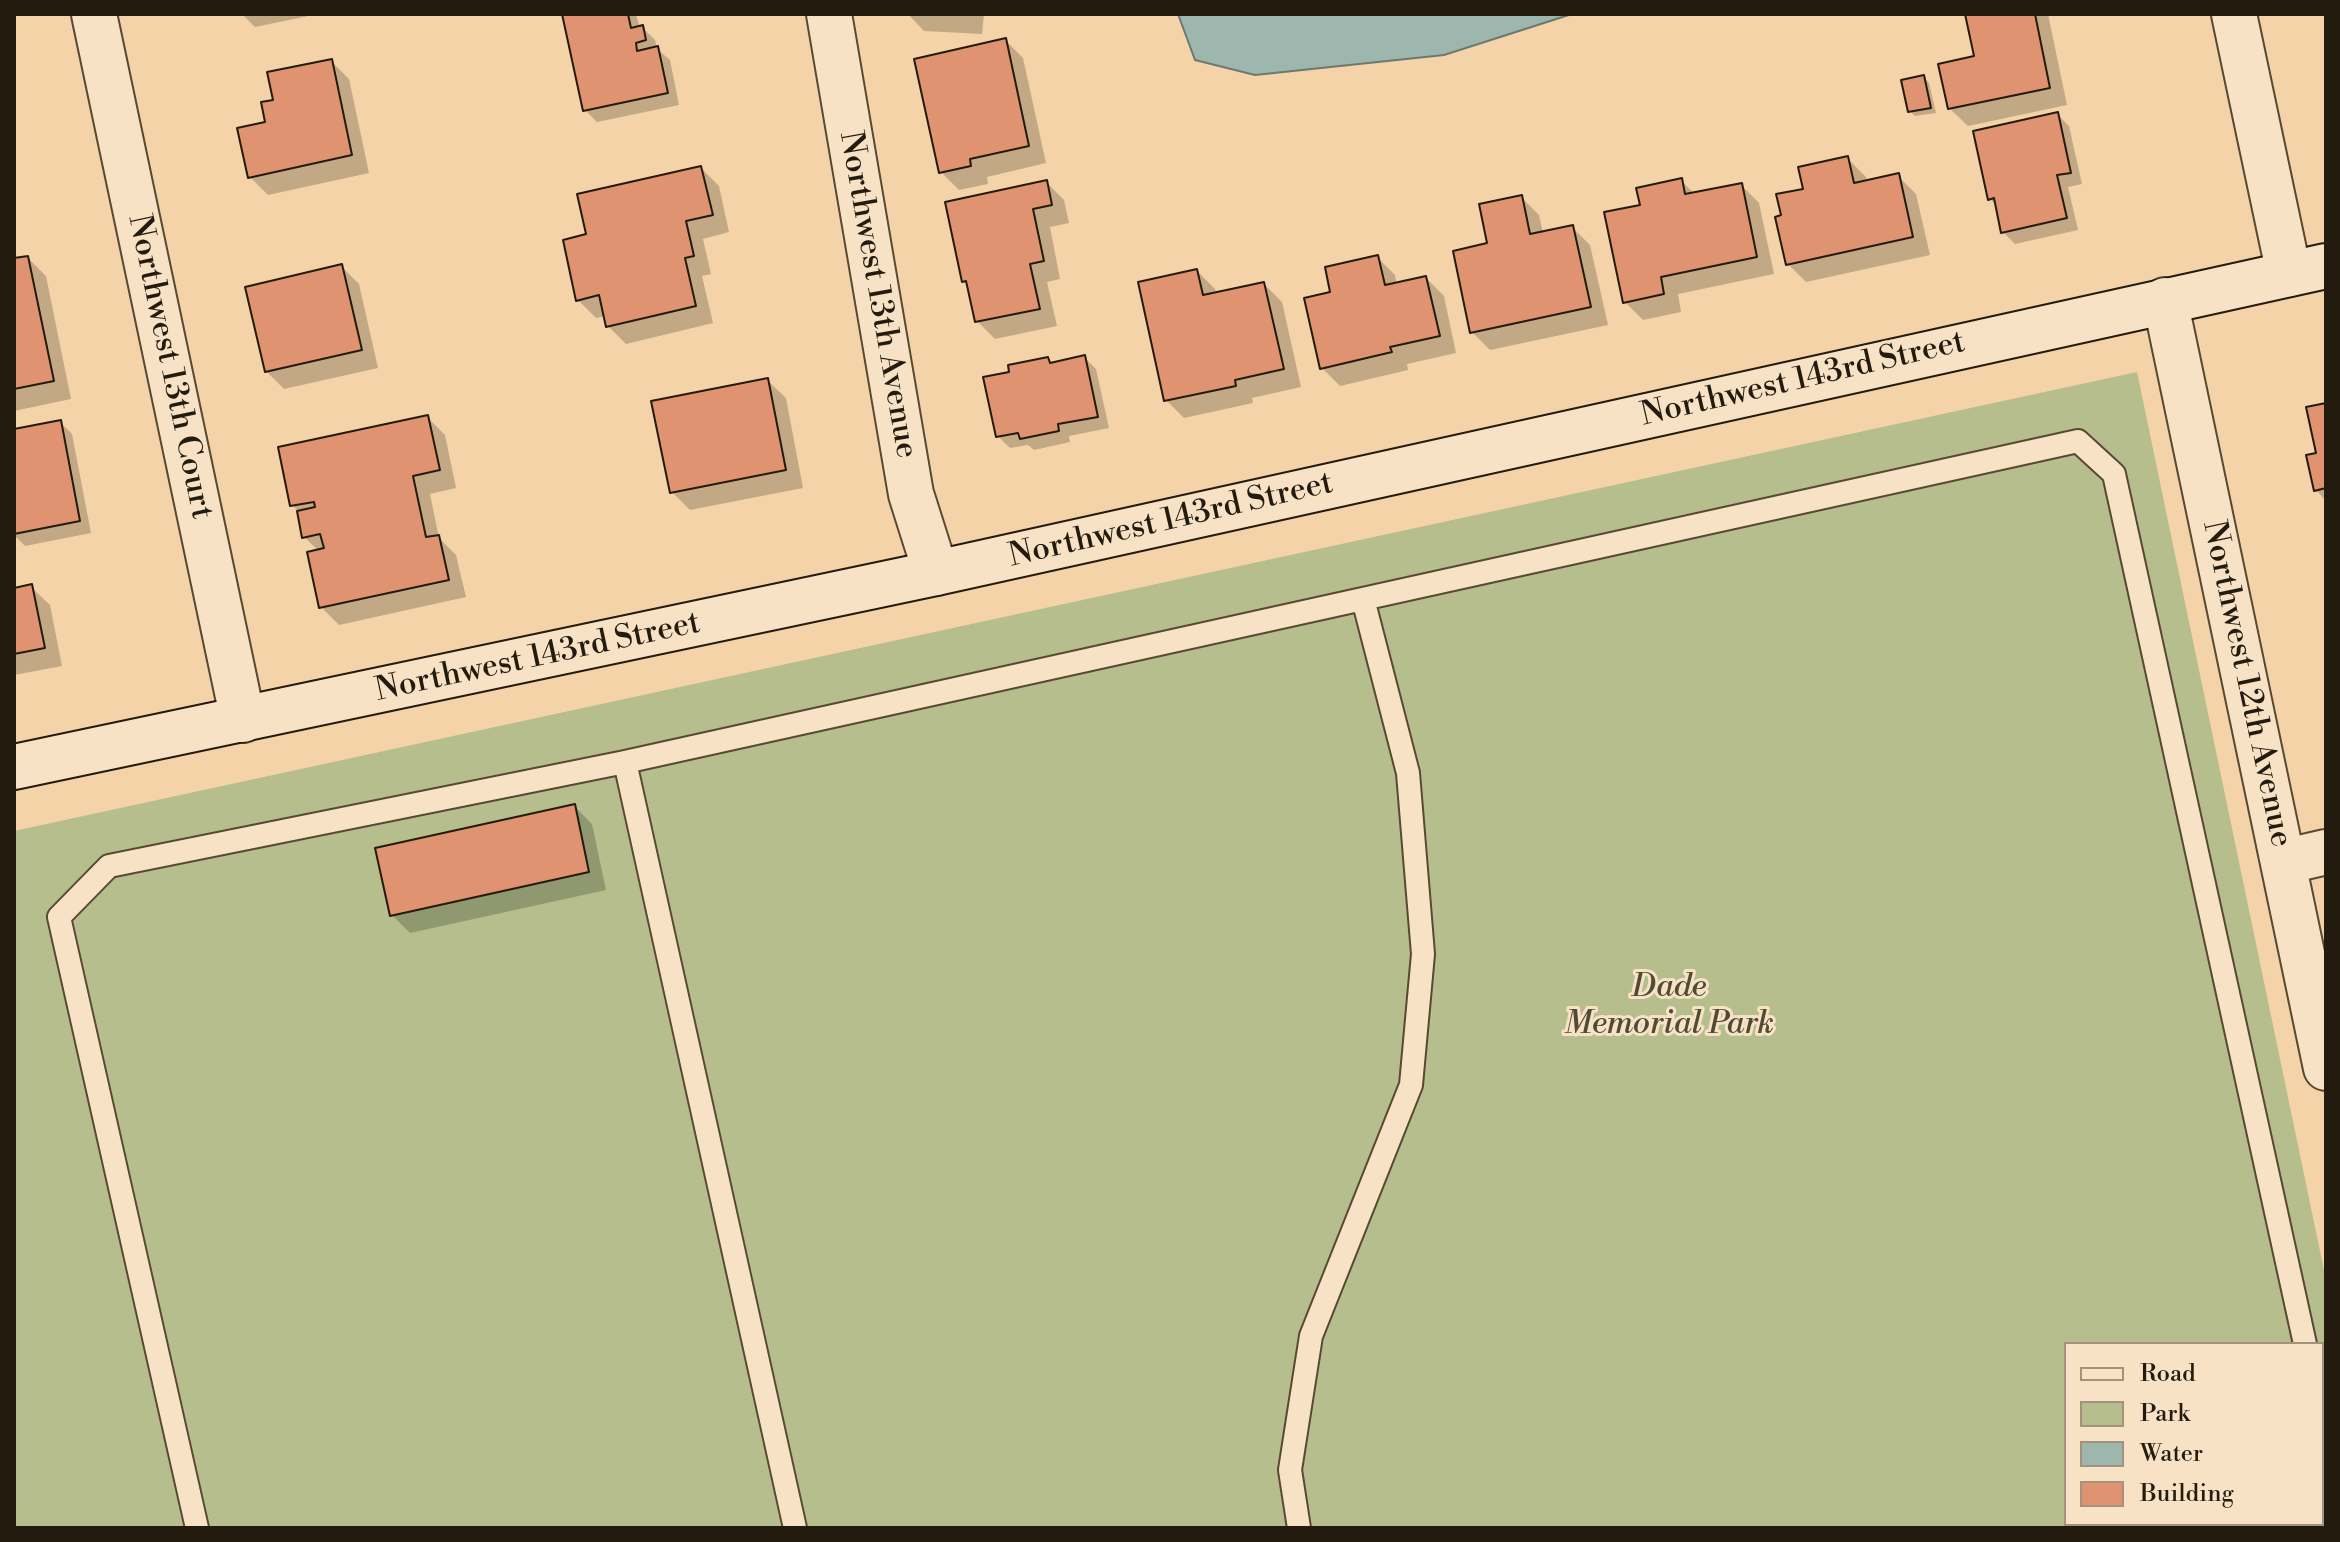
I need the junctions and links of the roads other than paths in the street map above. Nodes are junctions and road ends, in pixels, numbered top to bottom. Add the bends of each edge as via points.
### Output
1 (94, 14) edge
2 (829, 14) edge
3 (2234, 14) edge
4 (2307, 270) edge
5 (2165, 300) junction
6 (936, 573) junction
7 (1363, 599) junction
8 (243, 720) junction
9 (625, 762) junction
10 (14, 767) edge
11 (2326, 852) edge
12 (2283, 862) junction
13 (2326, 1068) edge
14 (2305, 1342) edge
15 (197, 1528) edge
16 (795, 1528) edge
17 (1299, 1528) edge

1 - 8 street, Northwest 13th Court
2 - 6 street, Northwest 13th Avenue via 911,494
3 - 4 street
4 - 5 street, Northwest 143rd Street
5 - 6 street, Northwest 143rd Street
5 - 12 street, Northwest 12th Avenue
6 - 8 street, Northwest 143rd Street
7 - 9 lane
7 - 14 lane via 2078,441 2114,474
7 - 17 lane via 1408,773 1423,954 1411,1085 1311,1336 1290,1470
8 - 10 street, Northwest 143rd Street
9 - 15 lane via 109,866 59,917
9 - 16 lane
11 - 12 street
12 - 13 street, Northwest 12th Avenue

